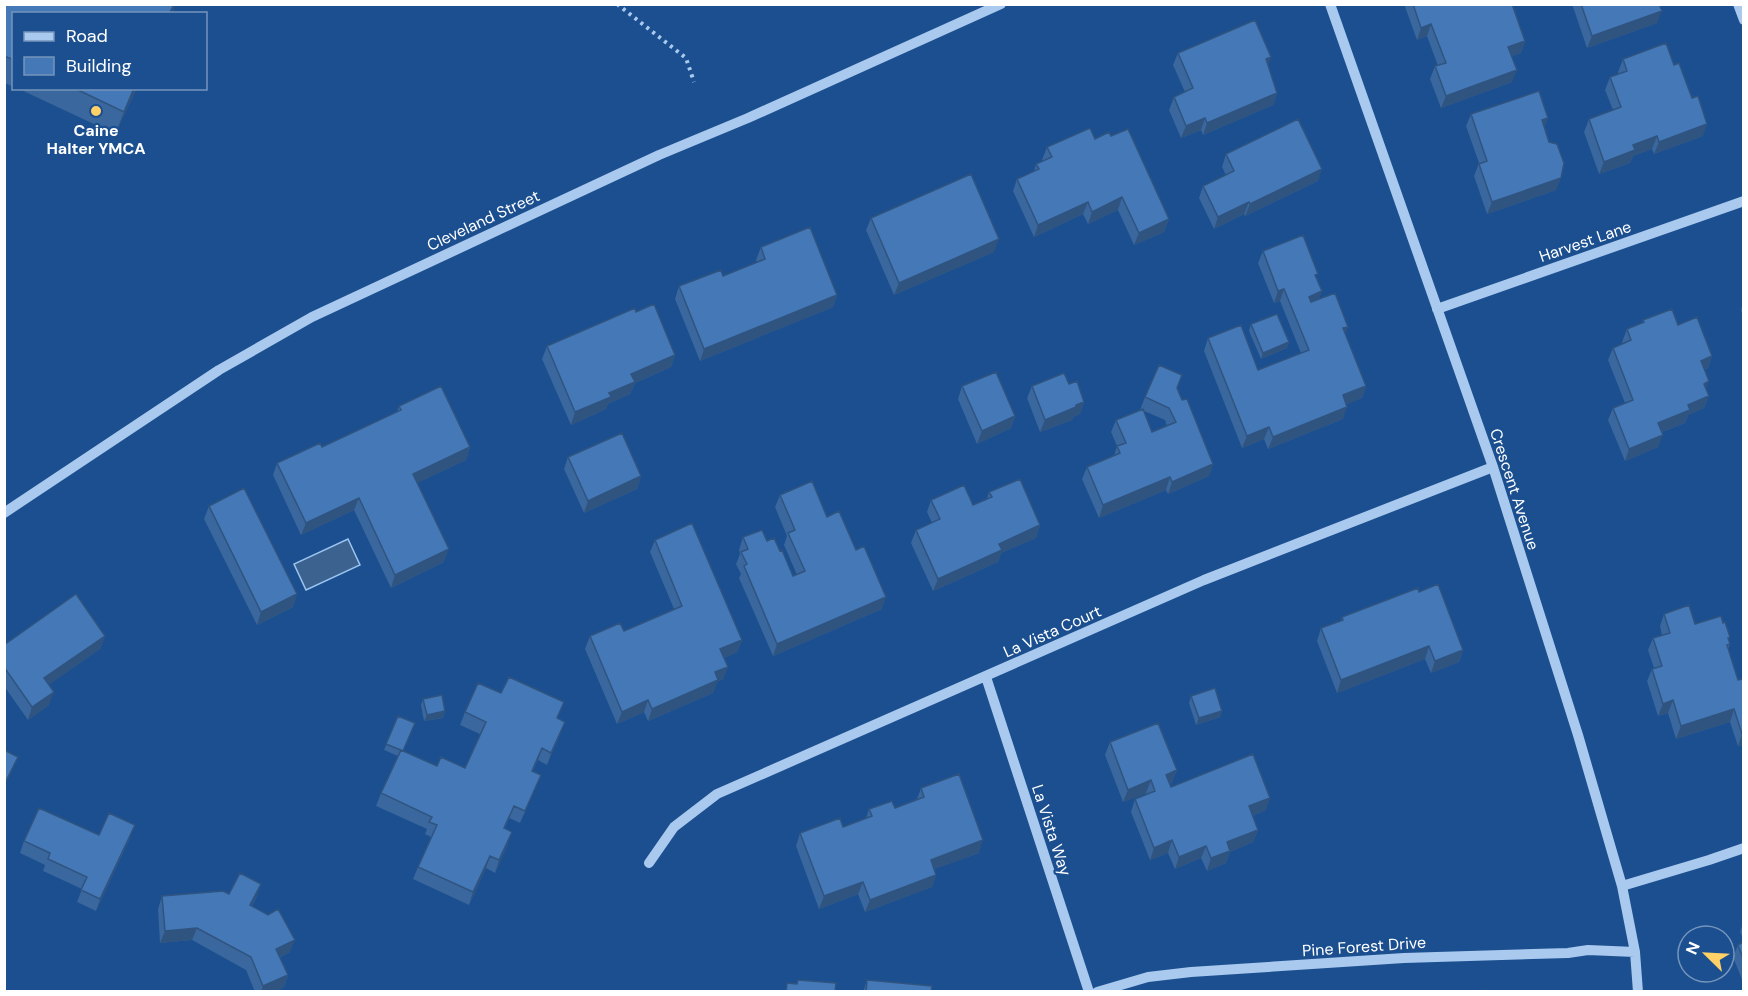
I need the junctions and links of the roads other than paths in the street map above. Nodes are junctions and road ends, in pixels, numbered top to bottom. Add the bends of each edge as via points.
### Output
1 (1001, 4) edge
2 (1330, 4) edge
3 (1738, 4) edge
4 (1743, 20) edge
5 (1743, 201) edge
6 (1437, 309) junction
7 (1493, 466) junction
8 (4, 513) edge
9 (986, 677) junction
10 (1743, 848) edge
11 (649, 864) dead end
12 (1622, 885) junction
13 (1635, 952) junction
14 (1089, 992) edge
15 (1097, 992) edge
16 (1638, 992) edge

1 - 8 street, Cleveland Street via 659,155 312,317 219,370
2 - 6 street, Crescent Avenue
3 - 4 street
5 - 6 street, Harvest Lane
6 - 7 street, Crescent Avenue
7 - 9 street, La Vista Court via 1204,580
7 - 12 street, Crescent Avenue
9 - 11 street, La Vista Court via 717,794 674,827
9 - 14 street, La Vista Way
10 - 12 street
12 - 13 street, Crescent Avenue
13 - 15 street, Pine Forest Drive via 1588,950 1404,958 1191,972 1148,977
13 - 16 street, Crescent Avenue

